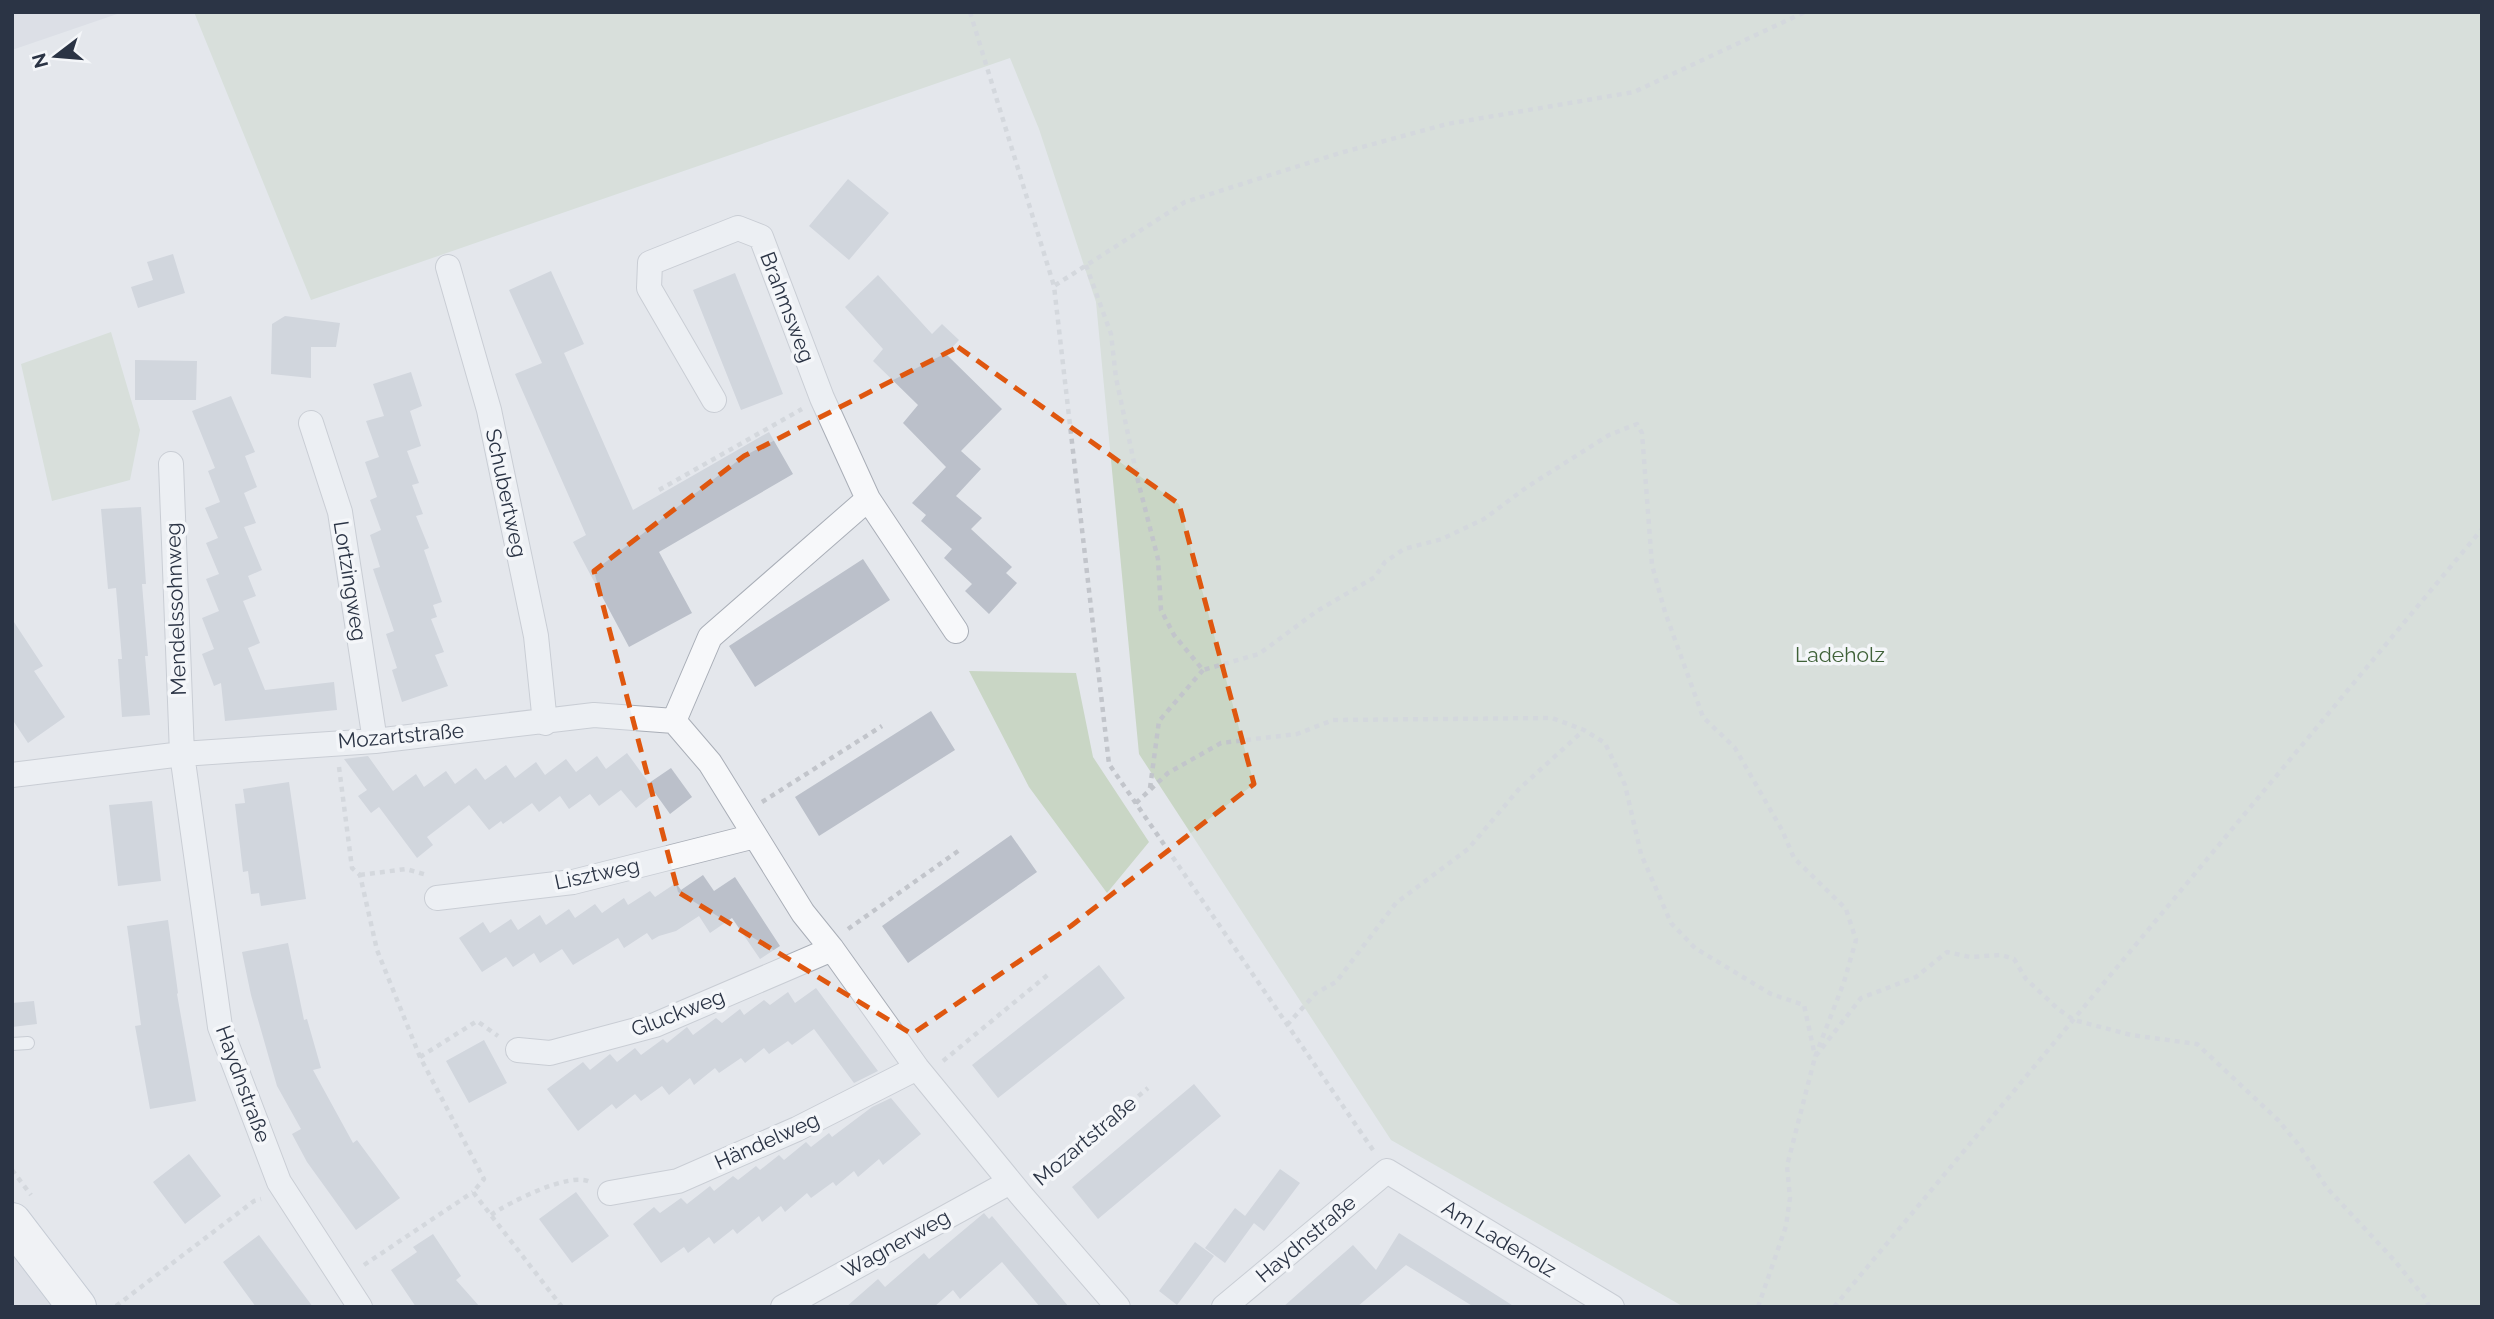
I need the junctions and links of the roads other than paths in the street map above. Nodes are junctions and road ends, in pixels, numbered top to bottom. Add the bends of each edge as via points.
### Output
1 (448, 267) dead end
2 (715, 400) dead end
3 (311, 423) dead end
4 (171, 464) dead end
5 (868, 499) junction
6 (956, 631) dead end
7 (674, 721) junction
8 (545, 723) junction
9 (375, 741) junction
10 (182, 754) junction
11 (12, 775) edge
12 (755, 836) junction
13 (437, 898) road end
14 (830, 946) junction
15 (28, 1043) dead end
16 (12, 1045) edge
17 (518, 1050) road end
18 (920, 1072) junction
19 (1387, 1171) joint
20 (1015, 1189) junction
21 (610, 1193) road end
22 (12, 1222) edge
23 (77, 1307) edge
24 (360, 1307) edge
25 (783, 1307) edge
26 (1118, 1307) edge
27 (1224, 1307) edge
28 (1612, 1307) edge

1 - 8 street, Schubertweg via 489,410 536,636
2 - 5 street, Brahmsweg via 649,288 650,263 738,228 761,237 822,398
3 - 9 street, Lortzingweg via 340,512
4 - 10 street, Mendelssohnweg
5 - 6 street, Brahmsweg
5 - 7 street via 710,637
7 - 8 street, Mozartstraße via 594,715
7 - 12 street, Mozartstraße via 710,763
8 - 9 street, Mozartstraße
9 - 10 street, Mozartstraße
10 - 11 street, Mozartstraße
10 - 24 street, Haydnstraße via 220,1027 279,1182
12 - 13 street, Lisztweg via 573,882
12 - 14 street, Mozartstraße via 803,913
14 - 17 street, Gluckweg via 654,1025 550,1053
14 - 18 street, Mozartstraße
15 - 16 lane
18 - 20 street, Mozartstraße
18 - 21 street, Händelweg via 678,1181
19 - 27 street, Haydnstraße
19 - 28 street, Am Ladeholz
20 - 25 street, Wagnerweg
20 - 26 street, Mozartstraße
22 - 23 main road

